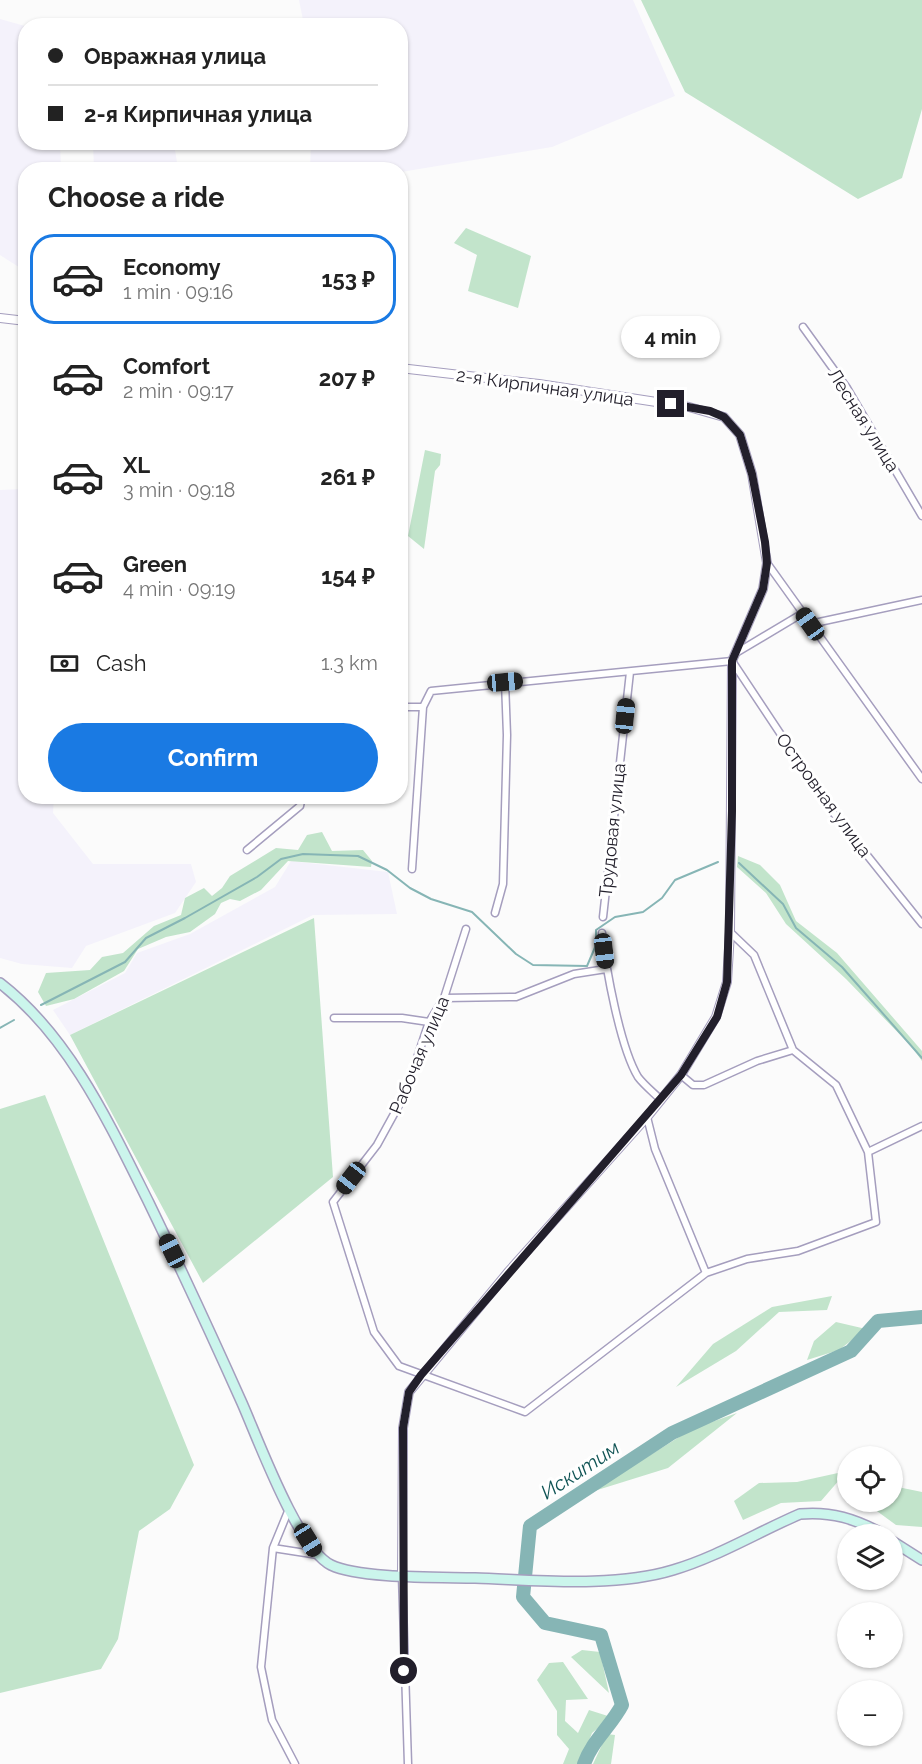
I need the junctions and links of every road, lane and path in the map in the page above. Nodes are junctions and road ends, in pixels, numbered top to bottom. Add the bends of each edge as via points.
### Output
1 (0, 318) edge
2 (18, 320) edge
3 (802, 327) dead end
4 (408, 369) edge
5 (922, 516) edge
6 (767, 563) junction
7 (922, 600) edge
8 (803, 614) junction
9 (810, 624) junction
10 (734, 657) junction
11 (630, 672) junction
12 (505, 682) junction
13 (408, 707) edge
14 (423, 707) junction
15 (922, 779) edge
16 (300, 804) edge
17 (247, 850) dead end
18 (412, 869) dead end
19 (495, 913) dead end
20 (603, 917) dead end
21 (922, 924) edge
22 (466, 929) dead end
23 (730, 932) junction
24 (602, 933) dead end
25 (606, 969) junction
26 (0, 984) edge
27 (444, 998) junction
28 (334, 1018) dead end
29 (429, 1022) junction
30 (793, 1050) junction
31 (681, 1075) junction
32 (661, 1100) junction
33 (647, 1117) junction
34 (922, 1126) edge
35 (868, 1152) junction
36 (706, 1273) junction
37 (421, 1375) junction
38 (289, 1509) junction
39 (860, 1524) edge
40 (273, 1548) junction
41 (903, 1548) edge
42 (318, 1555) junction
43 (922, 1560) edge
44 (402, 1575) junction
45 (295, 1764) edge
46 (408, 1764) edge

1 - 2 street
3 - 5 street, Лесная улица via 847,388
4 - 6 street, 2-я Кирпичная улица via 677,405 724,417 740,435 752,474
6 - 8 street
6 - 10 street via 763,589
7 - 9 street
8 - 9 street
8 - 10 street
9 - 15 street
10 - 11 street
10 - 21 street, Островная улица via 831,810
10 - 23 street
11 - 12 street
11 - 20 street, Трудовая улица
12 - 14 street via 431,691
12 - 19 street via 503,884
13 - 14 street
14 - 18 street
16 - 17 street
22 - 27 street, Рабочая улица
23 - 30 street via 754,955
23 - 31 street via 727,982 717,1017
24 - 25 street
25 - 27 street via 574,974 516,997
25 - 32 street via 627,1048 639,1077
26 - 38 main road via 50,1031 121,1147 193,1293
27 - 29 street, Рабочая улица
28 - 29 street
29 - 37 street, Рабочая улица via 405,1094 377,1145 333,1202 374,1332 399,1366
30 - 31 street via 704,1085 693,1085
30 - 35 street via 836,1086
31 - 32 street
32 - 33 street
33 - 36 street via 655,1149
33 - 37 street
34 - 35 street
35 - 36 street via 876,1222 798,1251 747,1259
36 - 37 street via 525,1412
37 - 44 street via 404,1408
38 - 40 street
38 - 42 main road
39 - 44 main road via 838,1514 800,1514 693,1563 625,1578
40 - 42 street
40 - 45 street via 261,1667 273,1720
41 - 43 main road
42 - 44 main road via 345,1569
44 - 46 street

